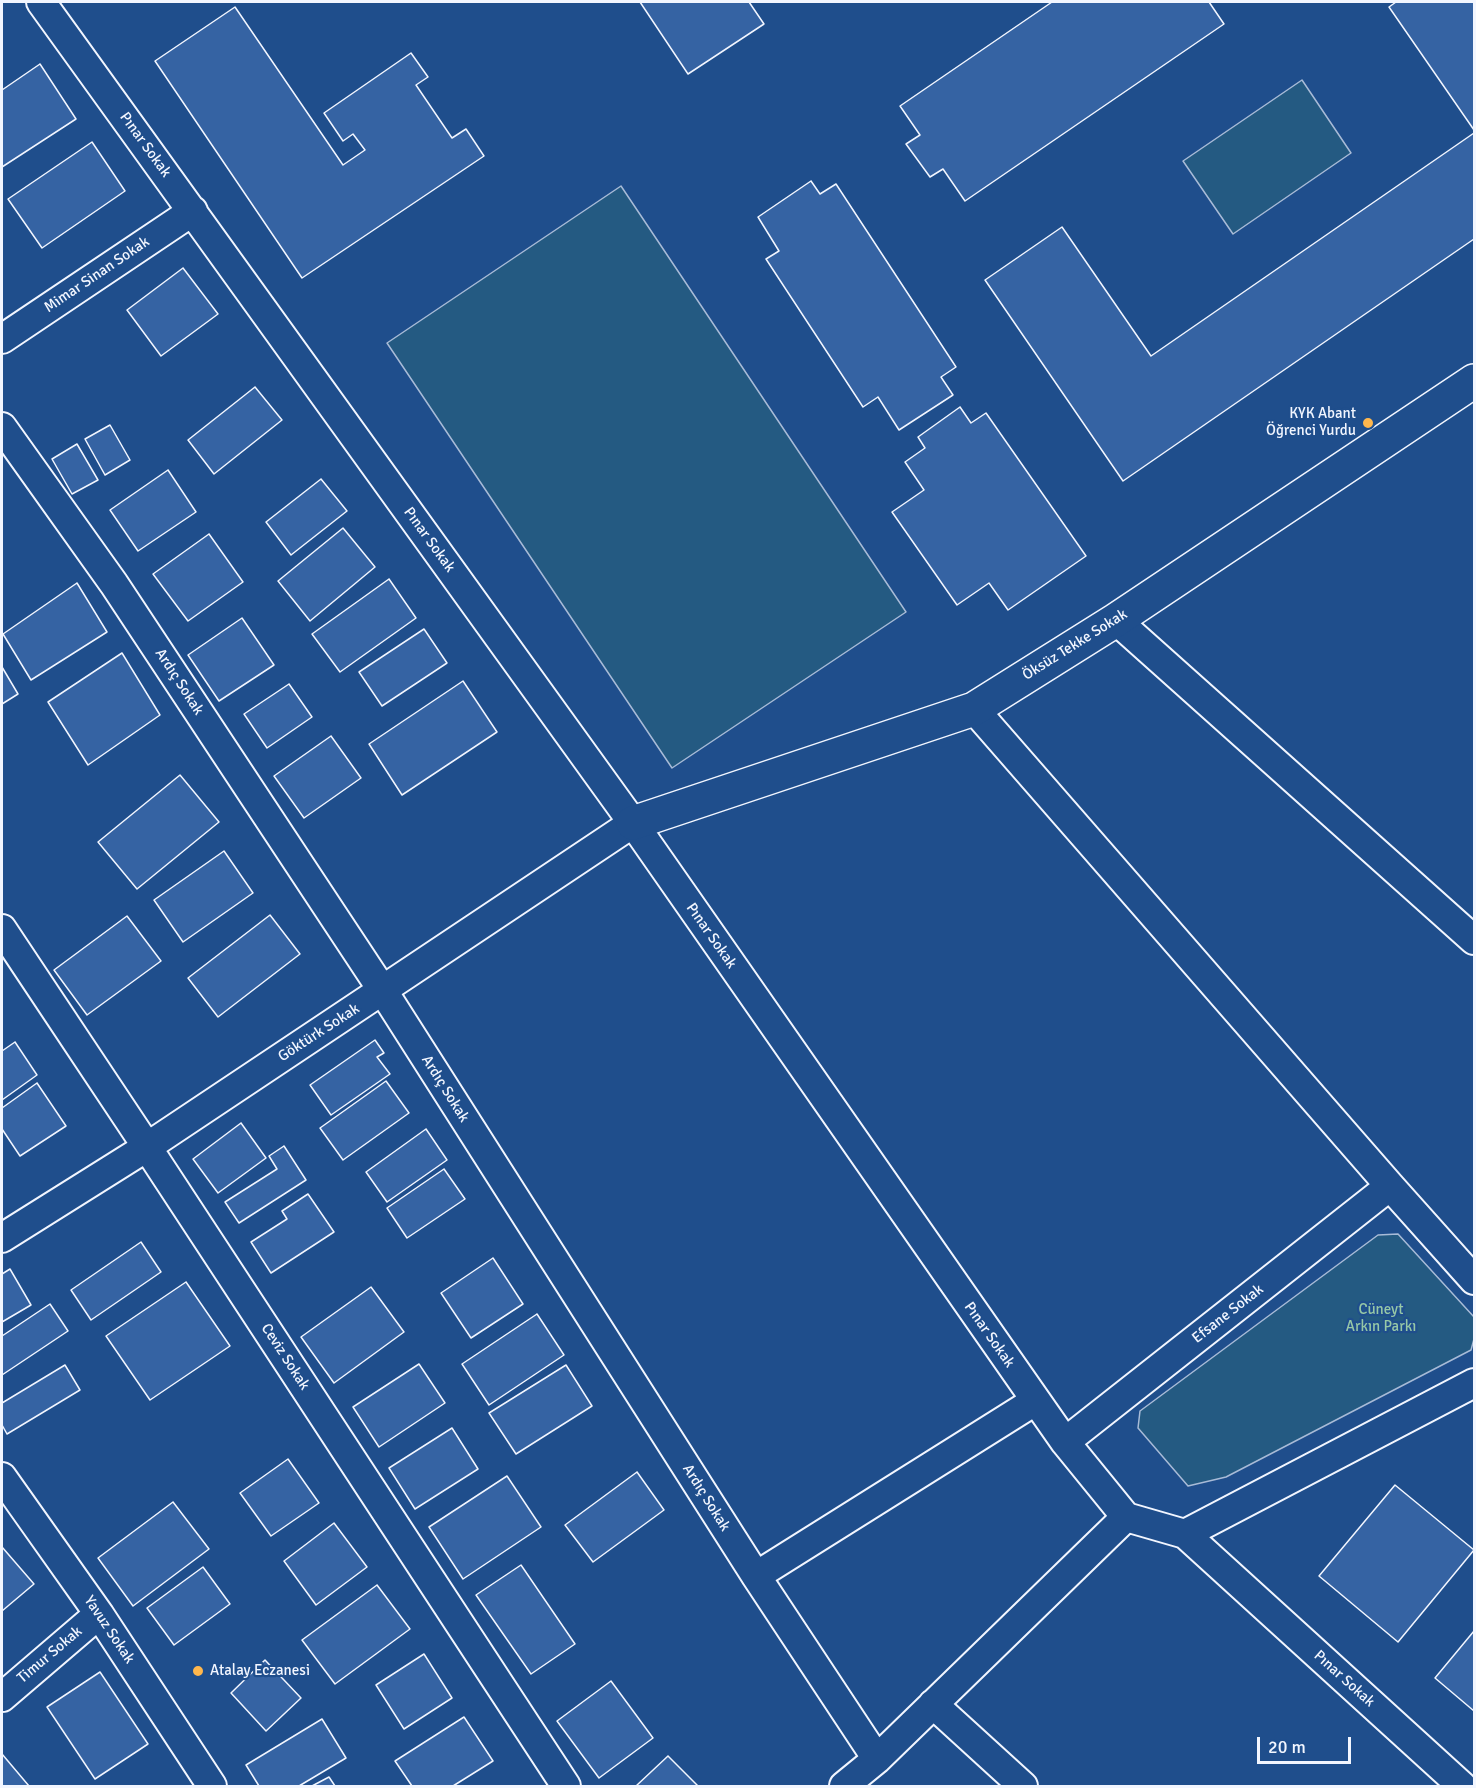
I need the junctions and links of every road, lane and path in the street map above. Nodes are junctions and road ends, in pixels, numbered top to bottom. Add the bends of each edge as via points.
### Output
1 (41, 2) edge
2 (193, 211) junction
3 (2, 339) edge
4 (1474, 381) edge
5 (2, 427) edge
6 (1116, 620) junction
7 (974, 709) junction
8 (633, 823) junction
9 (2, 929) edge
10 (1474, 940) edge
11 (383, 991) junction
12 (147, 1146) junction
13 (1390, 1186) junction
14 (2, 1238) edge
15 (1474, 1280) edge
16 (1474, 1383) edge
17 (1035, 1401) junction
18 (1065, 1442) junction
19 (2, 1477) edge
20 (1126, 1517) junction
21 (1185, 1534) junction
22 (756, 1576) junction
23 (99, 1614) junction
24 (2, 1697) edge
25 (933, 1704) junction
26 (877, 1759) junction
27 (212, 1786) edge
28 (566, 1786) edge
29 (844, 1786) edge
30 (1023, 1786) edge
31 (1462, 1786) edge

1 - 2 street, Pınar Sokak
2 - 3 street, Mimar Sinan Sokak
2 - 8 street, Pınar Sokak
4 - 6 main road, Öksüz Tekke Sokak
5 - 11 street, Ardıç Sokak via 114,584
6 - 7 main road, Öksüz Tekke Sokak
6 - 10 street
7 - 8 main road, Öksüz Tekke Sokak
7 - 13 street
8 - 11 street, Göktürk Sokak
8 - 17 street, Pınar Sokak
9 - 12 street, Ceviz Sokak
11 - 12 street, Göktürk Sokak
11 - 22 street, Ardıç Sokak
12 - 14 street, Göktürk Sokak
12 - 28 street, Ceviz Sokak
13 - 15 street
13 - 18 street, Efsane Sokak
16 - 21 street
17 - 18 street, Pınar Sokak
17 - 22 street
18 - 20 street, Pınar Sokak
19 - 23 street, Yavuz Sokak
20 - 21 street, Pınar Sokak
20 - 25 street
21 - 31 street, Pınar Sokak
22 - 26 street, Ardıç Sokak
23 - 24 street, Timur Sokak
23 - 27 street, Yavuz Sokak
25 - 26 street
25 - 30 street
26 - 29 street

